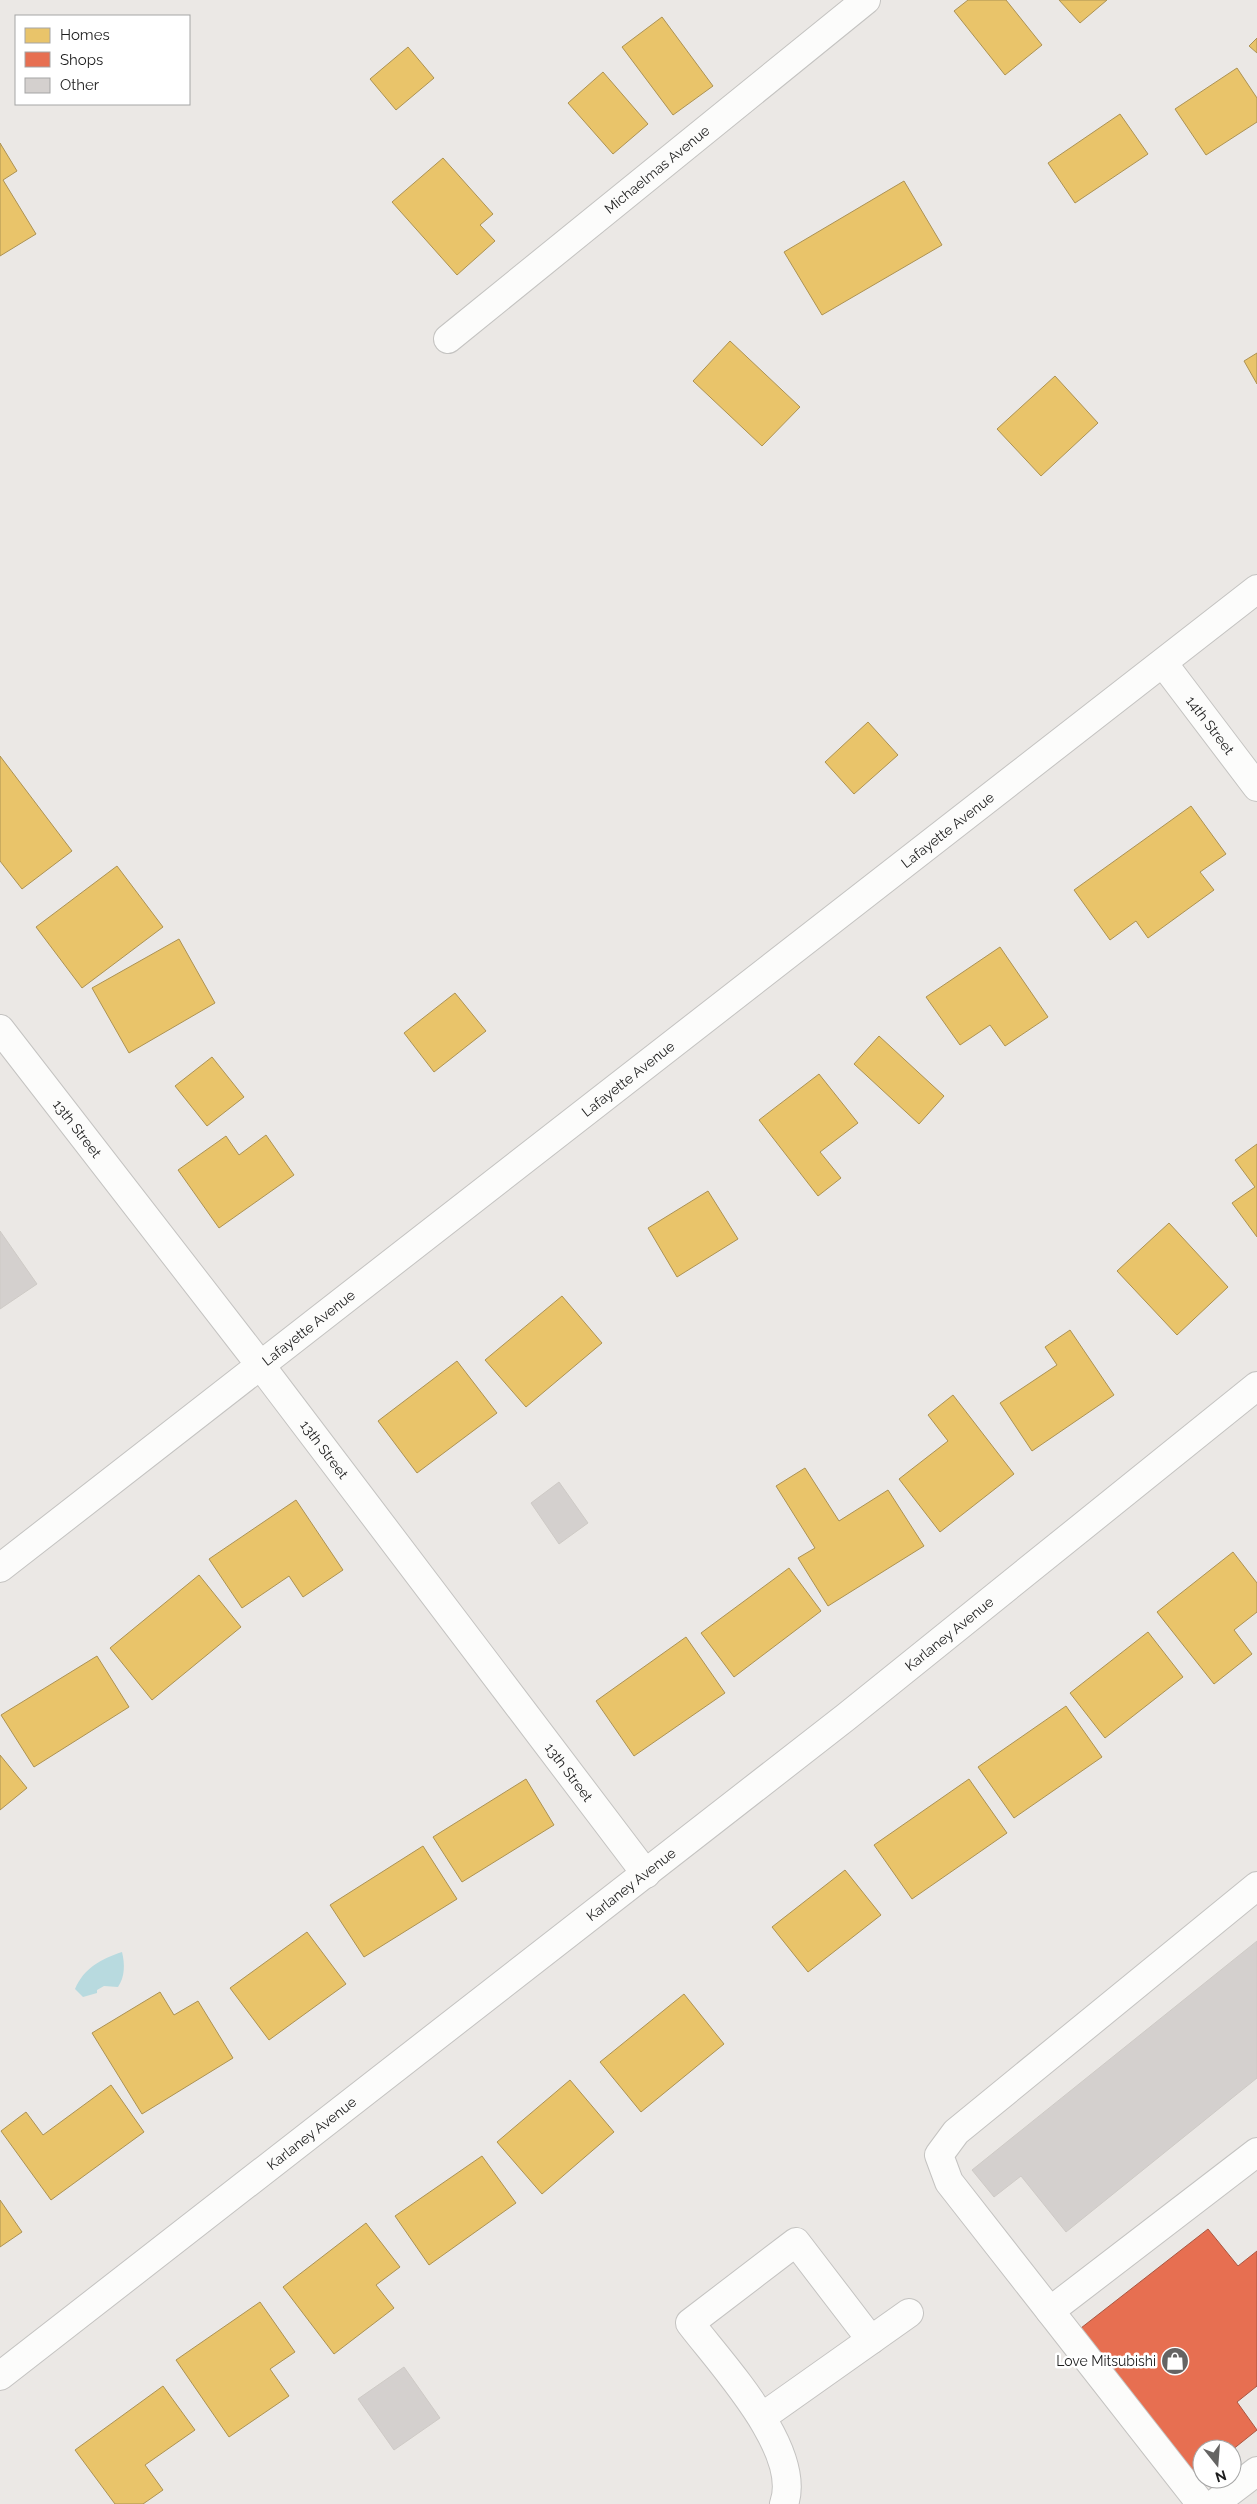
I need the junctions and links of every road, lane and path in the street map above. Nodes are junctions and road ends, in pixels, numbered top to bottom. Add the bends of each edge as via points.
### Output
1 (866, 0) edge
2 (448, 339) dead end
3 (1257, 589) edge
4 (1163, 663) junction
5 (1257, 787) edge
6 (0, 1029) edge
7 (260, 1366) junction
8 (1257, 1386) edge
9 (0, 1568) edge
10 (646, 1874) junction
11 (1257, 1886) edge
12 (1257, 2152) edge
13 (1050, 2311) junction
14 (909, 2313) dead end
15 (870, 2340) junction
16 (0, 2376) edge
17 (762, 2417) junction
18 (1257, 2471) edge
19 (784, 2504) edge
20 (1201, 2504) edge
21 (1214, 2504) edge

1 - 2 street, Michaelmas Avenue
3 - 4 street, Lafayette Avenue
4 - 5 street, 14th Street
4 - 7 street, Lafayette Avenue
6 - 7 street, 13th Street
7 - 9 street, Lafayette Avenue
7 - 10 street, 13th Street
8 - 10 street, Karlaney Avenue
10 - 16 street, Karlaney Avenue
11 - 13 street via 956,2132 939,2155 950,2182
12 - 13 street
13 - 20 street
14 - 15 street
15 - 17 street
15 - 17 street via 796,2242 690,2323
17 - 19 street via 782,2457 787,2491
18 - 21 street

